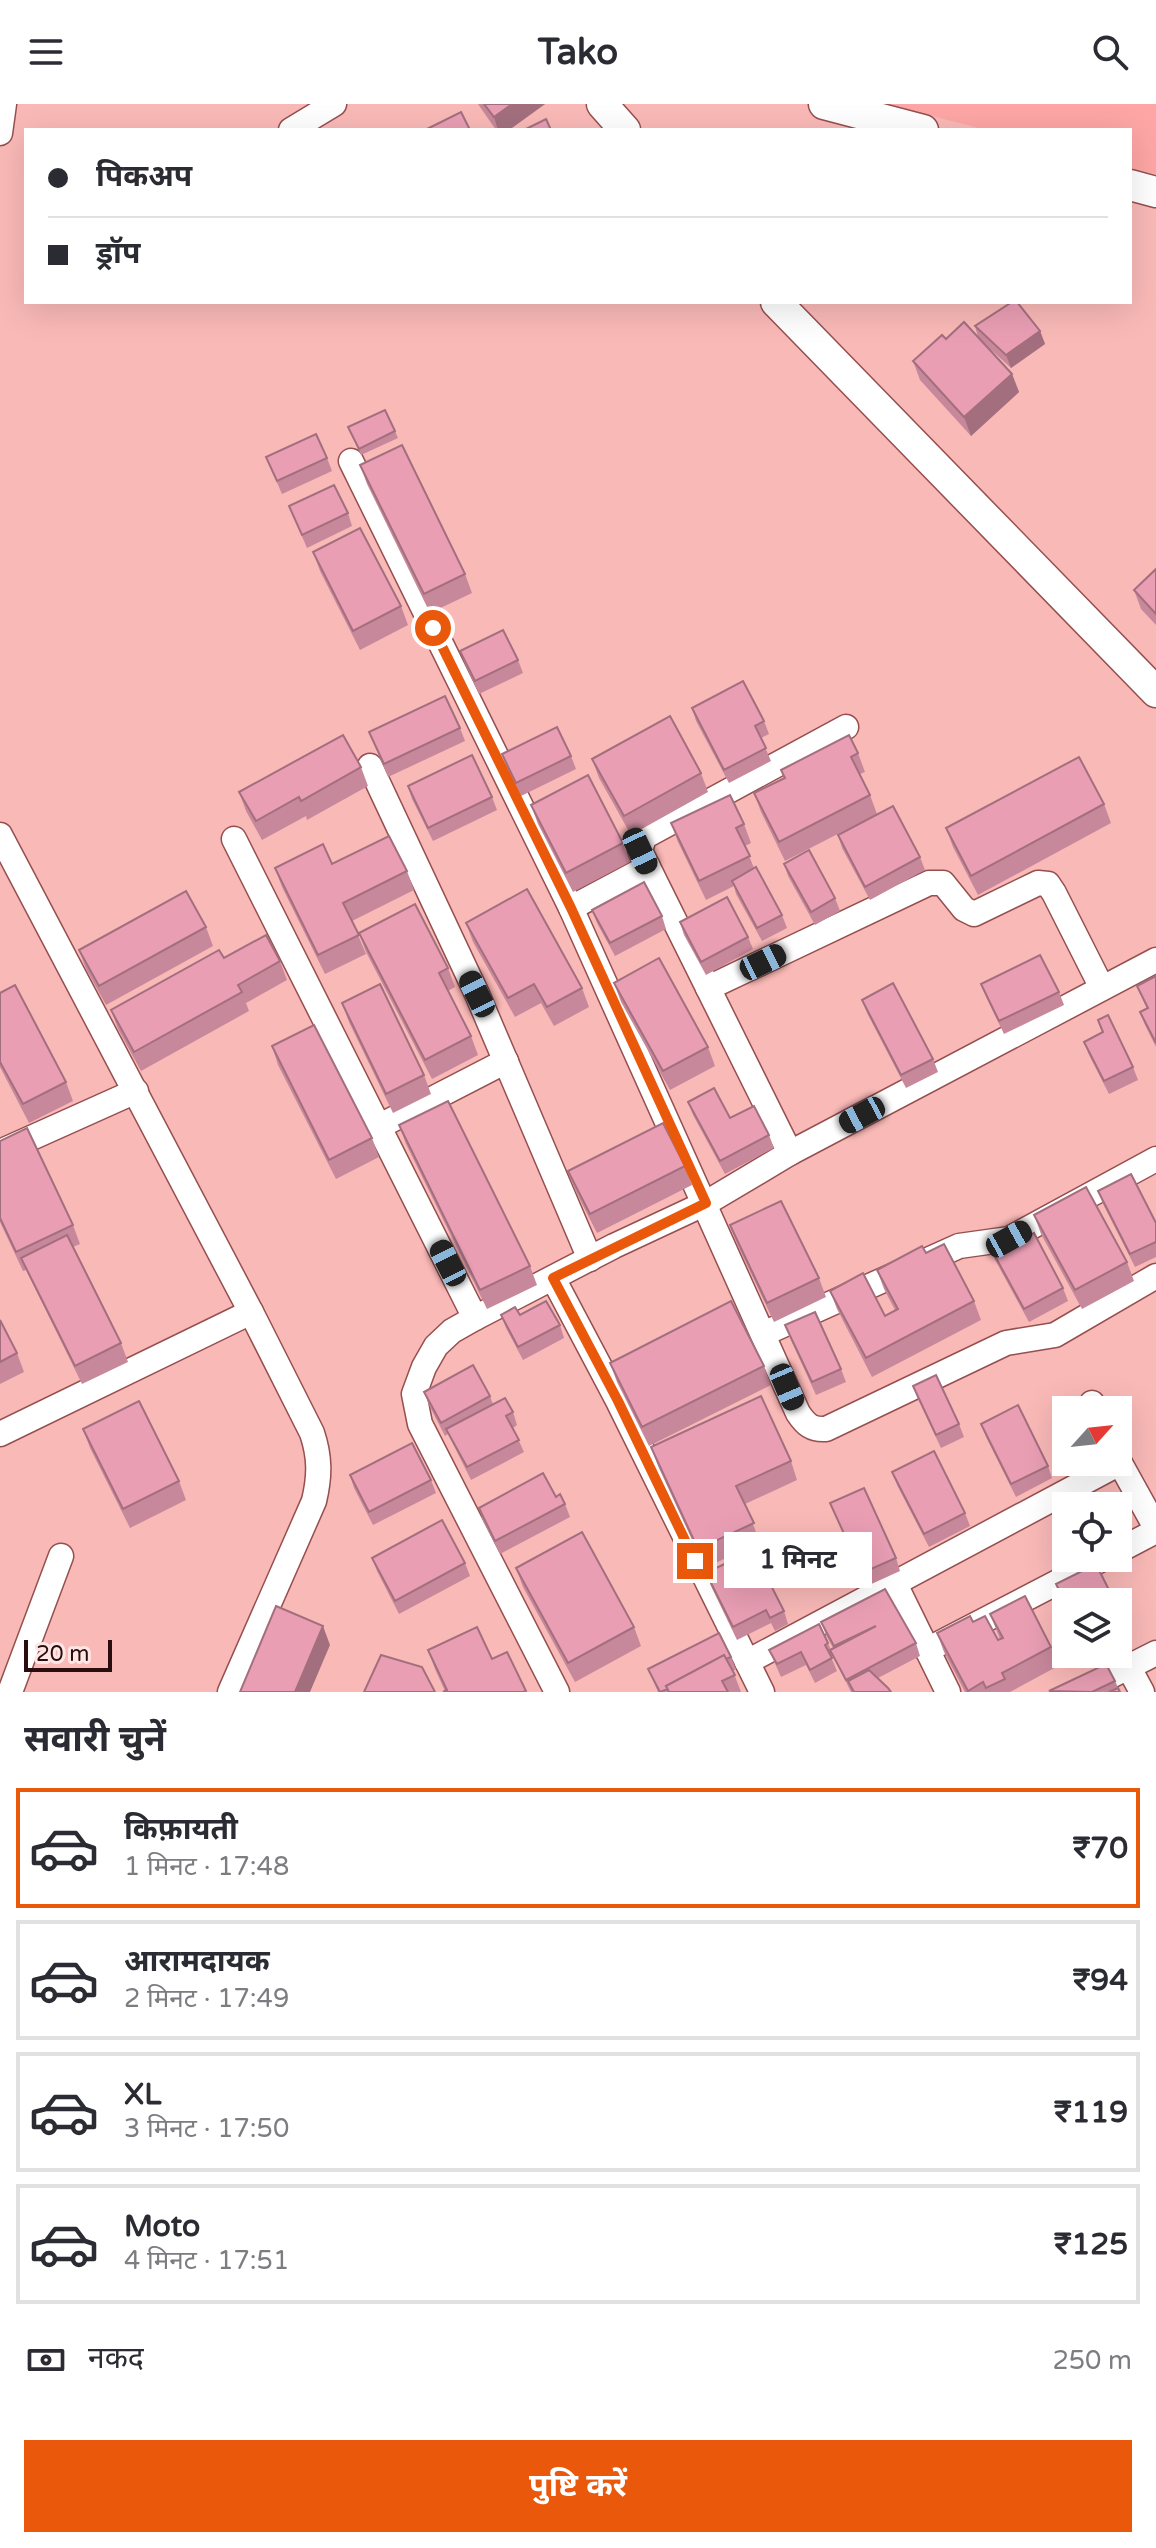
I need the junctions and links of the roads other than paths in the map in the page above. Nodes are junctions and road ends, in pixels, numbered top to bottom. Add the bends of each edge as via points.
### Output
1 (4, 104) edge
2 (334, 104) edge
3 (602, 104) edge
4 (824, 104) edge
5 (294, 128) edge
6 (623, 128) edge
7 (911, 128) edge
8 (0, 133) edge
9 (1132, 186) edge
10 (1156, 192) edge
11 (778, 304) edge
12 (351, 461) dead end
13 (1156, 692) edge
14 (846, 727) dead end
15 (370, 766) dead end
16 (0, 835) edge
17 (234, 839) dead end
18 (648, 867) junction
19 (571, 908) junction
20 (1156, 960) edge
21 (708, 988) junction
22 (1102, 988) junction
23 (506, 1061) junction
24 (136, 1091) junction
25 (378, 1127) junction
26 (0, 1152) edge
27 (790, 1153) junction
28 (1156, 1159) edge
29 (706, 1203) junction
30 (590, 1259) junction
31 (1156, 1276) edge
32 (553, 1278) junction
33 (251, 1312) junction
34 (475, 1318) junction
35 (763, 1334) junction
36 (0, 1434) edge
37 (1092, 1476) edge
38 (1127, 1476) edge
39 (1156, 1530) edge
40 (1132, 1543) edge
41 (61, 1556) dead end
42 (1077, 1572) edge
43 (895, 1584) junction
44 (927, 1650) junction
45 (1156, 1653) edge
46 (747, 1662) junction
47 (1132, 1666) edge
48 (1129, 1668) joint
49 (10, 1692) edge
50 (230, 1692) edge
51 (557, 1692) edge
52 (762, 1692) edge
53 (948, 1692) edge
54 (1079, 1692) edge
55 (1142, 1692) edge

1 - 8 street
2 - 5 street
3 - 6 street
4 - 7 street
9 - 10 street
11 - 13 street
12 - 19 street
14 - 18 street via 644,837 640,851
15 - 23 street
16 - 24 street via 107,1019
17 - 25 street via 273,934
18 - 19 street
18 - 21 street
19 - 29 street
20 - 22 street
21 - 22 street via 929,883 943,883 974,914 1038,883 1048,884 1054,893
21 - 27 street
22 - 27 street
23 - 25 street
23 - 30 street
24 - 26 street
24 - 33 street
25 - 34 street
27 - 29 street
28 - 35 street via 1009,1239 959,1246
29 - 30 street
29 - 35 street
30 - 32 street
31 - 35 street via 1055,1335 1006,1343 826,1429 814,1430 798,1413
32 - 34 street
32 - 46 street
33 - 36 street
33 - 50 street via 312,1433 319,1478 314,1501
34 - 51 street via 436,1346 424,1367 414,1394 420,1424
37 - 43 street
38 - 39 street
39 - 40 street
41 - 49 street
42 - 44 street
43 - 44 street
43 - 46 street
44 - 53 street
45 - 47 street
46 - 52 street
48 - 54 street
48 - 55 street

